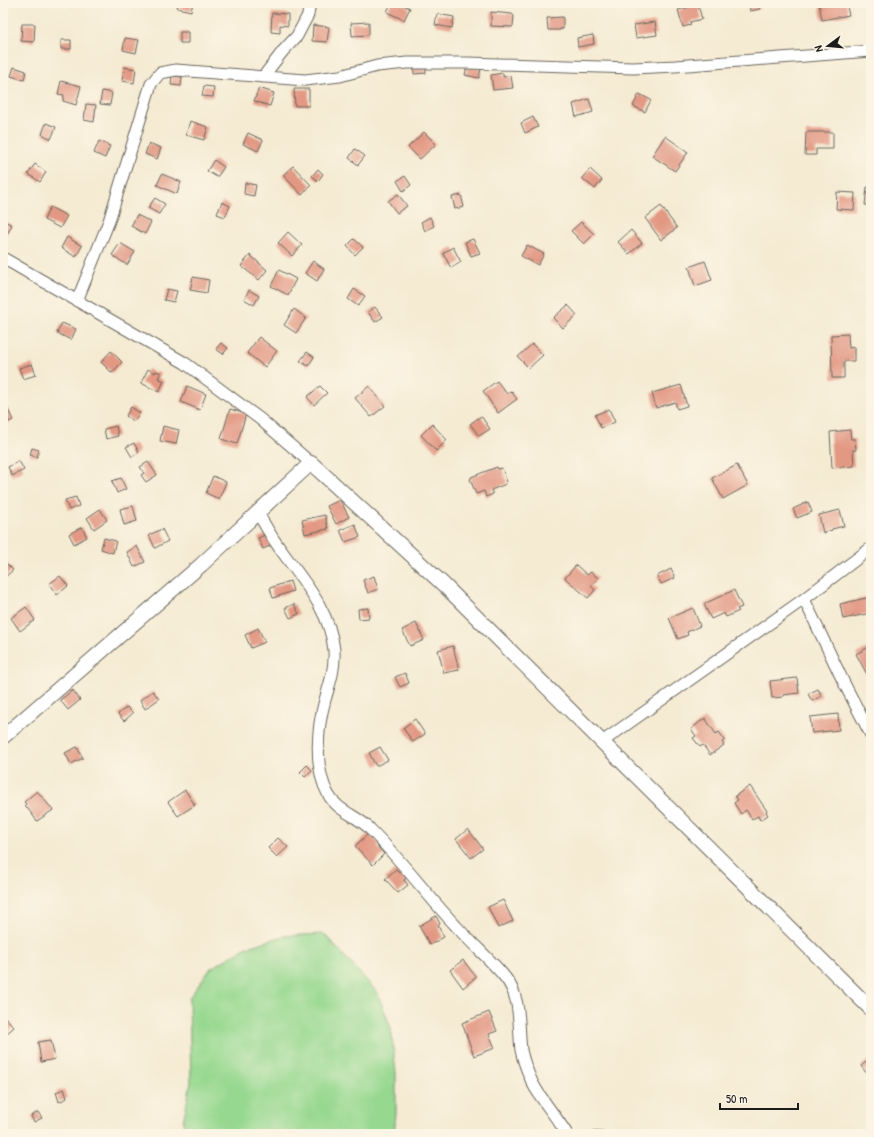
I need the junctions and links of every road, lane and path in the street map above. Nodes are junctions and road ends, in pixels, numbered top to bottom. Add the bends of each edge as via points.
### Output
1 (310, 3) edge
2 (871, 52) edge
3 (263, 77) junction
4 (3, 258) edge
5 (77, 301) junction
6 (311, 463) junction
7 (258, 513) junction
8 (871, 548) edge
9 (804, 599) junction
10 (871, 735) edge
11 (3, 737) edge
12 (602, 742) junction
13 (871, 1009) edge
14 (567, 1134) edge

1 - 3 street via 308,15 297,36
2 - 3 street via 633,68 407,62 377,66 340,76 305,80
3 - 5 street via 176,70 160,73 151,84 109,221
4 - 5 street
5 - 6 street via 185,363 260,419
6 - 7 street
6 - 12 street via 444,585
7 - 11 street
7 - 14 street via 321,607 328,625 334,649 334,668 318,732 319,758 329,796 340,808 369,827 456,926 505,976 515,995 522,1052 532,1082
8 - 9 street
9 - 10 street
9 - 12 street
12 - 13 street

